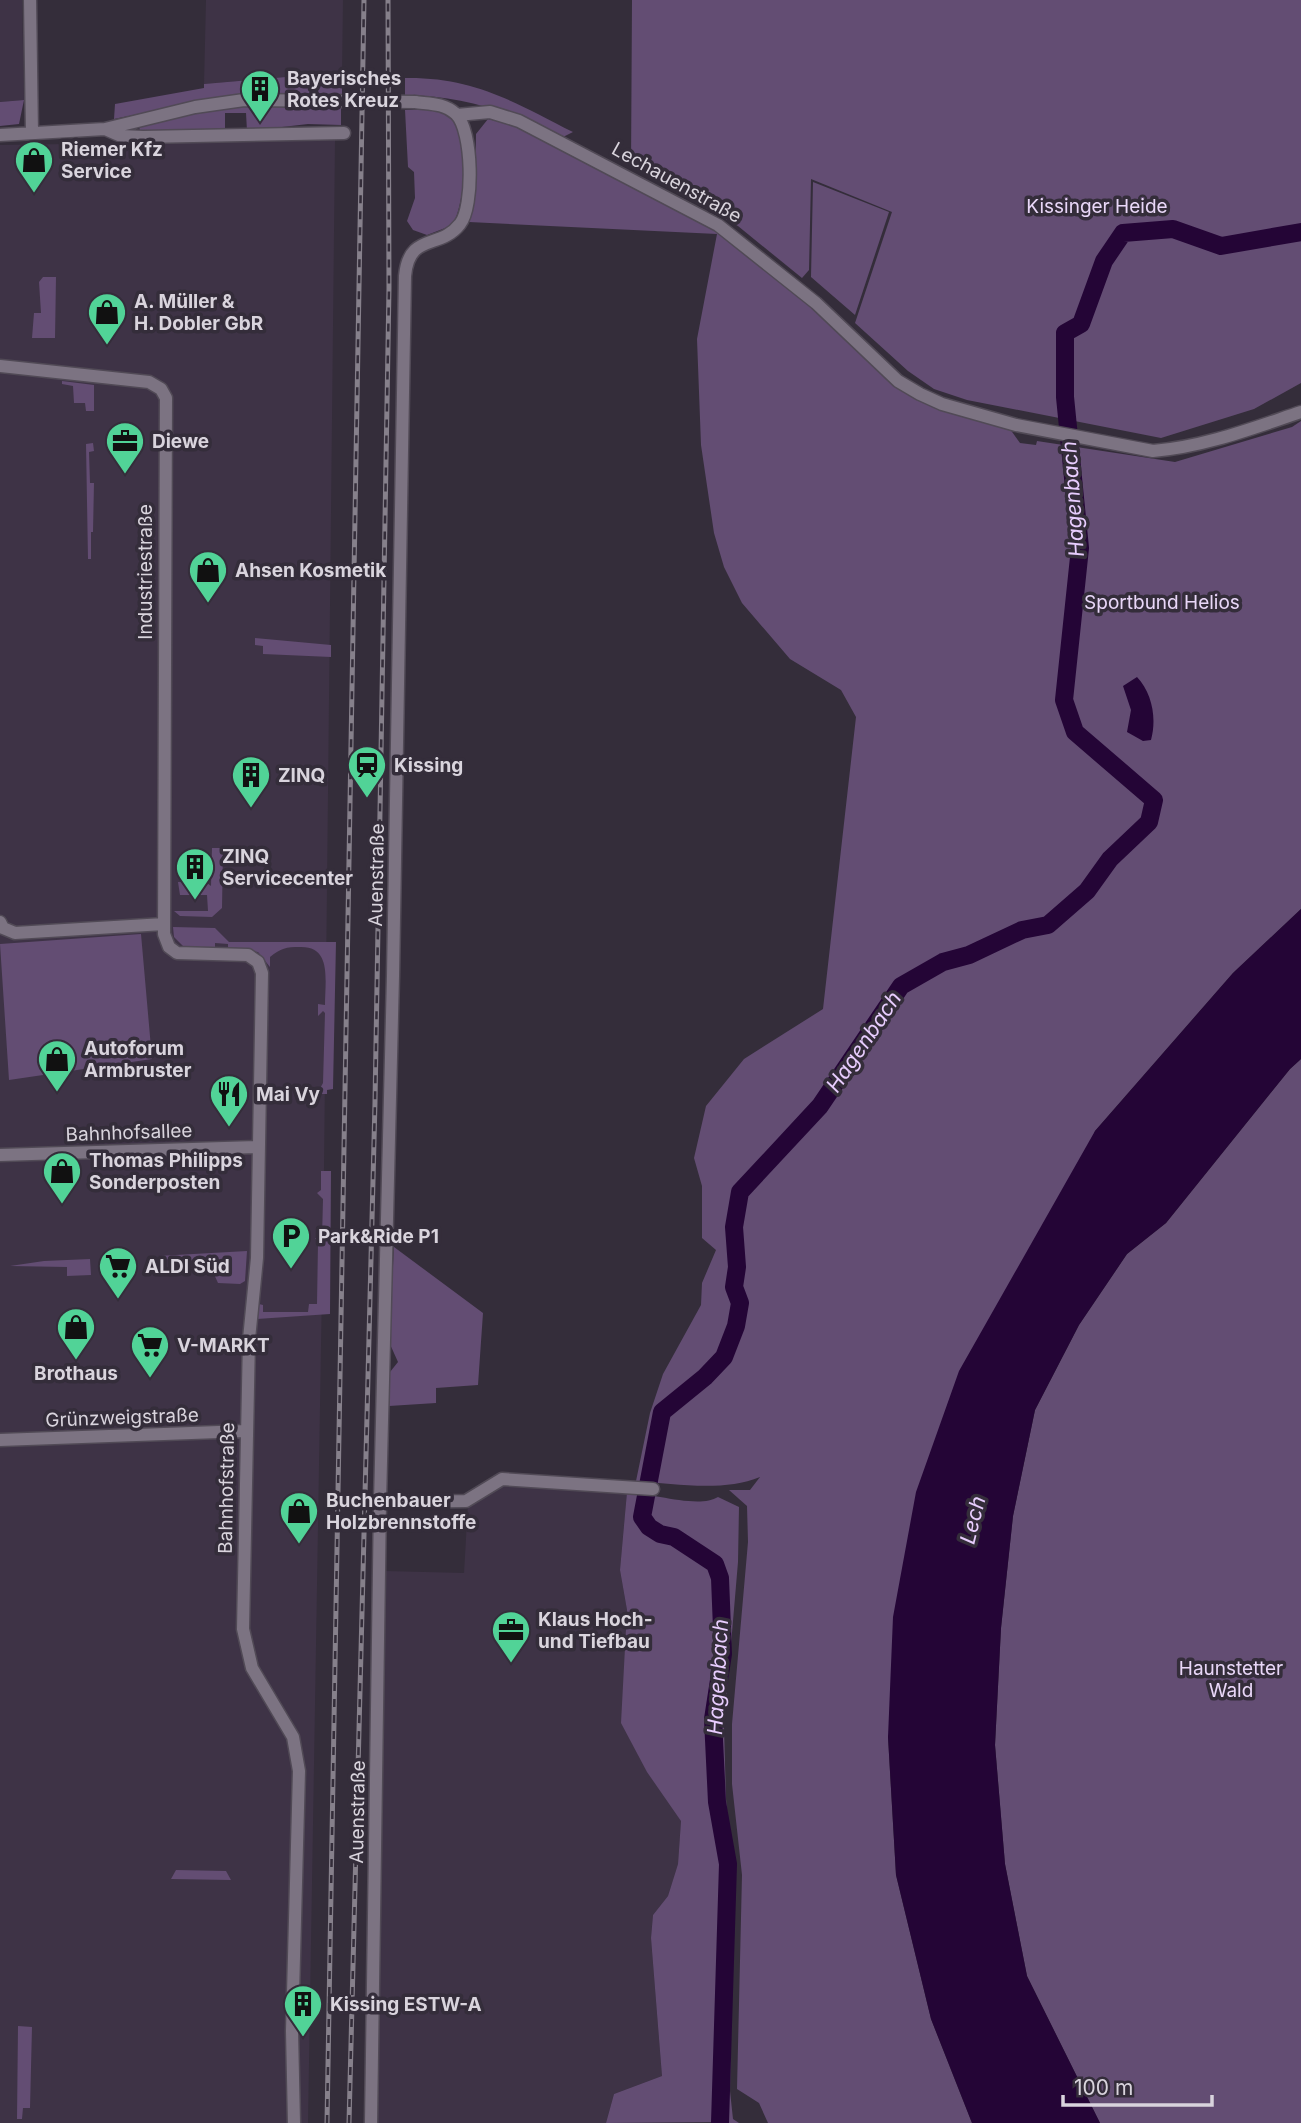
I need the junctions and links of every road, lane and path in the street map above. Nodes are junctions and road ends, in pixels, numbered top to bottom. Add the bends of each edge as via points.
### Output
1 (30, 0) edge
2 (457, 115) junction
3 (105, 129) junction
4 (32, 133) junction
5 (344, 133) dead end
6 (0, 135) edge
7 (0, 366) edge
8 (1301, 412) edge
9 (0, 922) edge
10 (164, 922) junction
11 (259, 1147) junction
12 (0, 1156) edge
13 (246, 1431) junction
14 (0, 1440) edge
15 (653, 1489) dead end
16 (380, 1502) junction
17 (294, 2123) edge
18 (371, 2123) edge

1 - 4 street
2 - 3 street, Lechauenstraße, bridge via 443,106 415,102 222,103
2 - 8 street, Lechauenstraße via 490,112 519,121 718,225 816,303 898,381 974,414 1134,449 1174,449
2 - 16 street, Auenstraße via 468,140 466,213 452,233 413,250 405,276
3 - 4 street, Lechauenstraße
3 - 5 street, Lechauenstraße via 121,136 143,137
4 - 6 street, Lechauenstraße
7 - 10 street, Industriestraße via 149,382 166,398
9 - 10 street via 15,933
10 - 11 street, Bahnhofstraße via 166,942 177,953 248,955 258,962 262,973
11 - 12 street, Bahnhofsallee
11 - 13 street, Bahnhofstraße
13 - 14 street, Grünzweigstraße
13 - 17 street, Bahnhofstraße via 245,1647 257,1680 286,1721 299,1771
15 - 16 street via 502,1479 466,1501
16 - 18 street, Auenstraße

